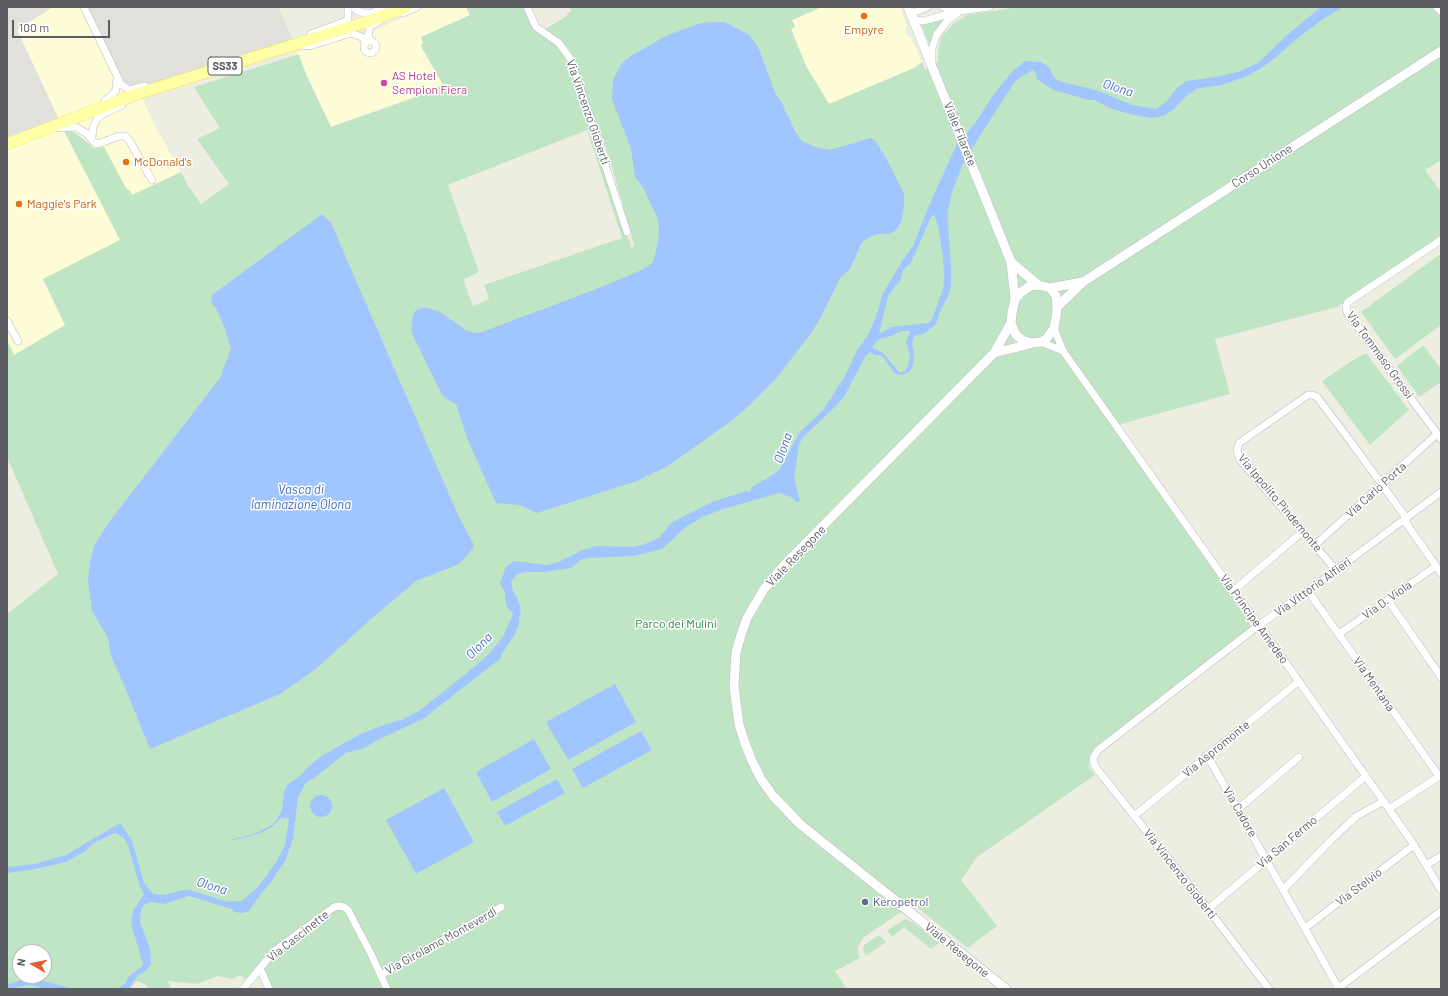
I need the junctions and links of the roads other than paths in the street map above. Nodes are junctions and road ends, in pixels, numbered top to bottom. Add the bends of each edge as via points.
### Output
1 (84, 7) edge
2 (348, 7) edge
3 (353, 7) edge
4 (388, 7) edge
5 (406, 7) edge
6 (417, 7) edge
7 (527, 7) edge
8 (908, 7) edge
9 (927, 7) edge
10 (942, 7) edge
11 (988, 7) edge
12 (1438, 7) edge
13 (1441, 10) edge
14 (960, 11) junction
15 (912, 18) junction
16 (296, 44) junction
17 (1441, 50) edge
18 (932, 65) junction
19 (117, 77) junction
20 (154, 88) junction
21 (134, 94) junction
22 (103, 106) junction
23 (51, 127) junction
24 (92, 138) junction
25 (7, 144) edge
26 (152, 180) dead end
27 (627, 232) dead end
28 (1441, 240) edge
29 (1011, 262) junction
30 (1083, 282) junction
31 (1038, 285) junction
32 (1050, 288) junction
33 (1015, 299) junction
34 (1058, 307) junction
35 (7, 321) edge
36 (1011, 323) junction
37 (1054, 328) junction
38 (18, 342) dead end
39 (1041, 342) junction
40 (1031, 343) junction
41 (1063, 351) junction
42 (994, 353) junction
43 (1439, 437) edge
44 (1383, 484) junction
45 (1441, 492) edge
46 (1405, 519) junction
47 (1302, 532) junction
48 (1314, 546) junction
49 (1436, 566) junction
50 (1336, 570) junction
51 (1441, 573) edge
52 (1233, 591) junction
53 (1308, 591) junction
54 (1388, 600) junction
55 (1259, 626) junction
56 (1339, 634) junction
57 (1441, 677) edge
58 (1298, 682) junction
59 (1207, 756) junction
60 (1299, 757) dead end
61 (1093, 758) joint
62 (1440, 775) edge
63 (1366, 776) junction
64 (1384, 801) junction
65 (1238, 809) junction
66 (1389, 809) junction
67 (1134, 816) junction
68 (1414, 845) junction
69 (1441, 856) edge
70 (1267, 859) junction
71 (1426, 865) junction
72 (1284, 890) junction
73 (1441, 890) edge
74 (501, 908) dead end
75 (1208, 909) junction
76 (1441, 911) edge
77 (1305, 928) junction
78 (260, 968) junction
79 (381, 975) junction
80 (243, 989) edge
81 (269, 989) edge
82 (387, 989) edge
83 (1006, 989) edge
84 (1269, 989) edge
85 (1338, 989) edge

1 - 19 street
2 - 16 street via 348,19 344,22 307,35
3 - 4 street via 368,14
5 - 16 main road
6 - 16 street via 370,26 368,43 364,38 351,33 310,46
7 - 27 street, Via Vincenzo Gioberti via 536,27 559,44 571,60
8 - 15 street, Viale Filarete
9 - 15 street via 915,12
10 - 14 street
11 - 14 street
12 - 13 street
14 - 15 street via 923,21
14 - 18 street via 948,20 937,34 932,49
15 - 18 street, Viale Filarete
16 - 20 main road, SS33
17 - 30 street, Corso Unione
18 - 29 street, Viale Filarete
19 - 20 street via 123,87 128,89 146,86
19 - 22 street via 116,90
20 - 21 main road, SS33
21 - 22 main road, SS33
21 - 24 street via 128,102 97,119
22 - 23 main road, SS33
23 - 24 street via 76,128
23 - 25 main road, SS33
24 - 26 street via 99,144 125,136
28 - 43 street, Via Tommaso Grossi via 1348,302 1346,306 1347,312
29 - 31 street, Viale Filarete
29 - 33 street, Viale Filarete
30 - 32 street, Corso Unione
30 - 34 street, Corso Unione
31 - 32 street
31 - 33 street via 1024,289
32 - 34 street via 1056,296
33 - 36 street
34 - 37 street
35 - 38 street
36 - 40 street via 1018,338
36 - 42 street, Viale Resegone
37 - 39 street
37 - 41 street, Via Principe Amedeo
39 - 40 street
39 - 41 street
40 - 42 street
41 - 52 street, Via Principe Amedeo
42 - 83 street, Viale Resegone via 774,576 747,618 736,652 734,687 739,724 752,761 773,796 801,825
43 - 44 street, Via Carlo Porta
44 - 46 street, Via Ippolito Pindemonte
44 - 47 street, Via Ippolito Pindemonte via 1317,397 1312,394 1305,396 1239,443 1237,451 1240,460
44 - 48 street, Via Carlo Porta
45 - 46 street, Via Vittorio Alfieri
46 - 49 street, Via Ippolito Pindemonte
46 - 50 street, Via Vittorio Alfieri
47 - 48 street, Via Ippolito Pindemonte
47 - 52 street
48 - 50 street, Via Ippolito Pindemonte
49 - 51 street, Via Ippolito Pindemonte
49 - 54 street, Via D. Viola
50 - 53 street, Via Vittorio Alfieri
52 - 55 street, Via Principe Amedeo
53 - 55 street, Via Vittorio Alfieri
53 - 56 street, Via Mentana
54 - 56 street, Via D. Viola
54 - 57 street
55 - 58 street, Via Principe Amedeo
55 - 61 street, Via Vittorio Alfieri via 1098,750
56 - 62 street, Via Mentana
58 - 59 street, Via Aspromonte
58 - 63 street, Via Principe Amedeo
59 - 65 street, Via Cadore
59 - 67 street, Via Aspromonte
60 - 65 street
61 - 67 street, Via Vincenzo Gioberti via 1097,770
62 - 66 street
63 - 64 street, Via Principe Amedeo
63 - 70 street, Via San Fermo
64 - 66 street, Via Principe Amedeo
64 - 72 street via 1349,823
65 - 70 street, Via Cadore
66 - 68 street, Via Principe Amedeo
67 - 75 street, Via Vincenzo Gioberti
68 - 71 street, Via Principe Amedeo
68 - 77 street, Via Stelvio
69 - 71 street
70 - 72 street, Via Cadore
70 - 75 street, Via San Fermo
71 - 73 street, Via Principe Amedeo
72 - 77 street, Via Cadore
74 - 79 street, Via Girolamo Monteverdi
75 - 84 street, Via Vincenzo Gioberti
76 - 85 street
77 - 85 street, Via Cadore
78 - 79 street, Via Cascinette via 274,951 334,907 342,906 348,910
78 - 80 street, Via Cascinette
78 - 81 street
79 - 82 street

